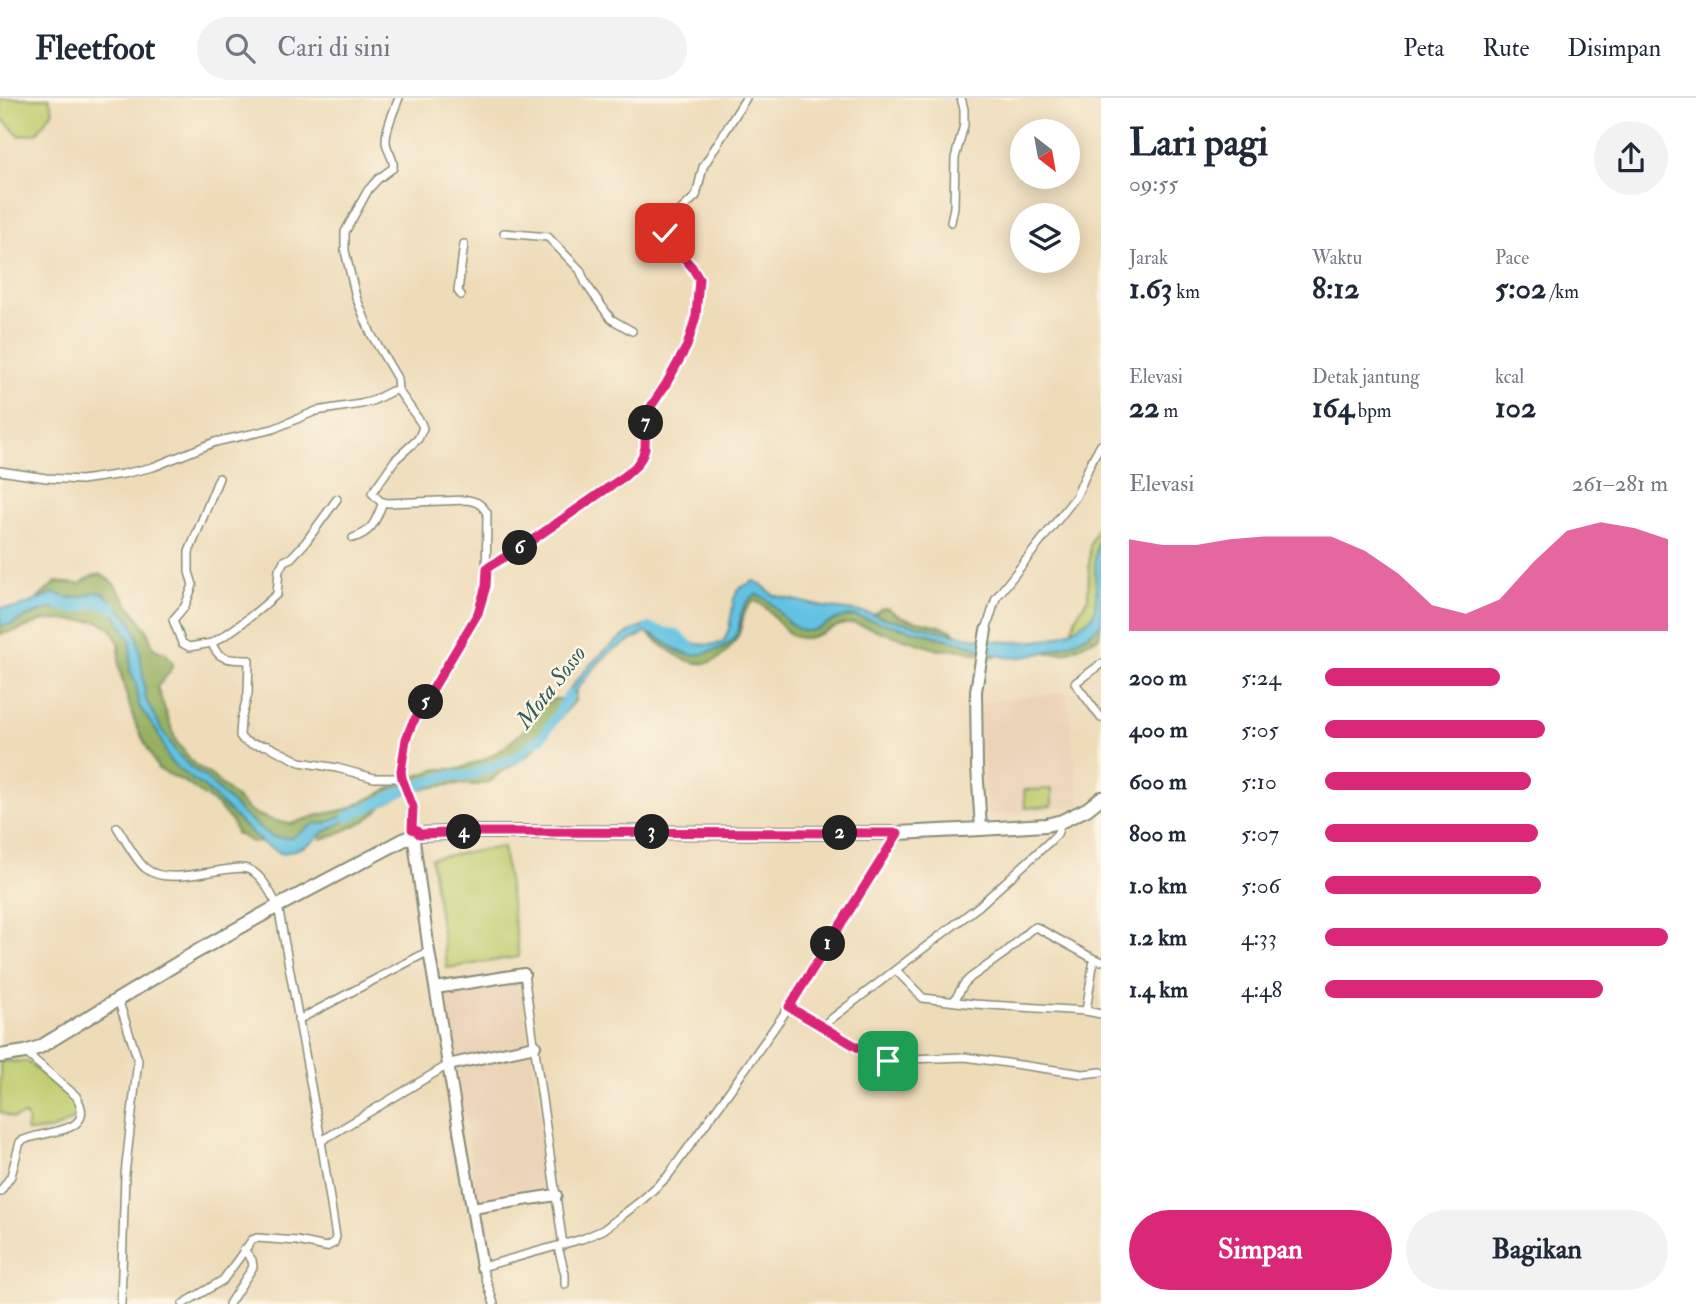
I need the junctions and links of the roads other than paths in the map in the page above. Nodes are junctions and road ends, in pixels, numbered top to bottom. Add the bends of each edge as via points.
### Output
1 (399, 98) edge
2 (746, 98) edge
3 (961, 98) edge
4 (951, 222) dead end
5 (504, 233) dead end
6 (464, 244) dead end
7 (461, 295) dead end
8 (632, 331) dead end
9 (398, 390) junction
10 (1101, 444) edge
11 (0, 471) edge
12 (219, 478) dead end
13 (337, 499) dead end
14 (383, 502) junction
15 (353, 538) dead end
16 (487, 568) junction
17 (986, 630) joint
18 (212, 643) junction
19 (1100, 667) edge
20 (1101, 718) edge
21 (402, 778) junction
22 (1101, 797) edge
23 (1062, 821) junction
24 (117, 827) dead end
25 (981, 829) junction
26 (898, 833) junction
27 (413, 836) junction
28 (278, 906) junction
29 (429, 951) junction
30 (1097, 960) edge
31 (896, 970) junction
32 (524, 974) joint
33 (436, 988) junction
34 (118, 999) junction
35 (954, 1001) junction
36 (789, 1007) junction
37 (1086, 1011) junction
38 (1101, 1014) edge
39 (298, 1020) junction
40 (822, 1026) junction
41 (535, 1046) junction
42 (25, 1052) junction
43 (0, 1056) edge
44 (448, 1065) junction
45 (1101, 1073) edge
46 (321, 1141) junction
47 (0, 1192) edge
48 (556, 1195) junction
49 (472, 1208) junction
50 (560, 1246) junction
51 (244, 1250) junction
52 (482, 1267) junction
53 (565, 1284) dead end
54 (121, 1304) edge
55 (183, 1304) edge
56 (229, 1304) edge
57 (494, 1304) edge

1 - 9 street via 386,144 393,168 369,190 344,239 356,297 397,378
2 - 16 street via 703,167 696,196 664,228 699,279 696,316 687,346 646,414 642,457 625,476
3 - 4 street via 964,125 955,158
5 - 8 street via 548,237 580,270 611,319
6 - 7 street
9 - 11 street via 361,404 316,411 273,429 215,442 123,474 81,480
9 - 14 street via 423,428 372,493
10 - 17 street via 1075,498 996,598
12 - 18 street via 189,552 194,586 173,620 182,643 189,647
13 - 18 street via 305,543 284,561 277,594
14 - 15 street via 369,531
14 - 16 street via 478,502 487,513
16 - 21 street via 478,613 412,724
17 - 25 street via 976,691
18 - 21 street via 220,656 249,660 243,740 300,762 374,778
19 - 20 street via 1075,683
21 - 27 street via 413,807
22 - 23 main road
23 - 25 main road
23 - 31 street via 1057,834 979,906
24 - 28 street via 154,873 171,877 246,868 260,877
25 - 26 main road
26 - 27 main road via 476,832
26 - 36 street
27 - 28 main road
27 - 29 street
28 - 34 main road
28 - 39 street
29 - 33 street
29 - 39 street
30 - 35 street via 1037,927 970,978
30 - 37 street
31 - 35 street via 923,998
31 - 40 street
32 - 33 street
32 - 41 street
33 - 44 street
34 - 42 main road
34 - 54 street via 138,1060 125,1174
35 - 37 street
36 - 40 street
36 - 50 street via 667,1177 603,1230
37 - 38 street
39 - 46 street
40 - 45 street via 880,1060 954,1056
41 - 44 street
41 - 48 street
42 - 43 main road
42 - 47 street via 76,1096 82,1113 71,1128 20,1142 11,1176
44 - 46 street
44 - 49 street
46 - 51 street via 334,1243 326,1248 257,1238
48 - 49 street
48 - 50 street
49 - 52 street
50 - 52 street
50 - 53 street
51 - 55 street via 223,1280
51 - 56 street via 253,1267
52 - 57 street

